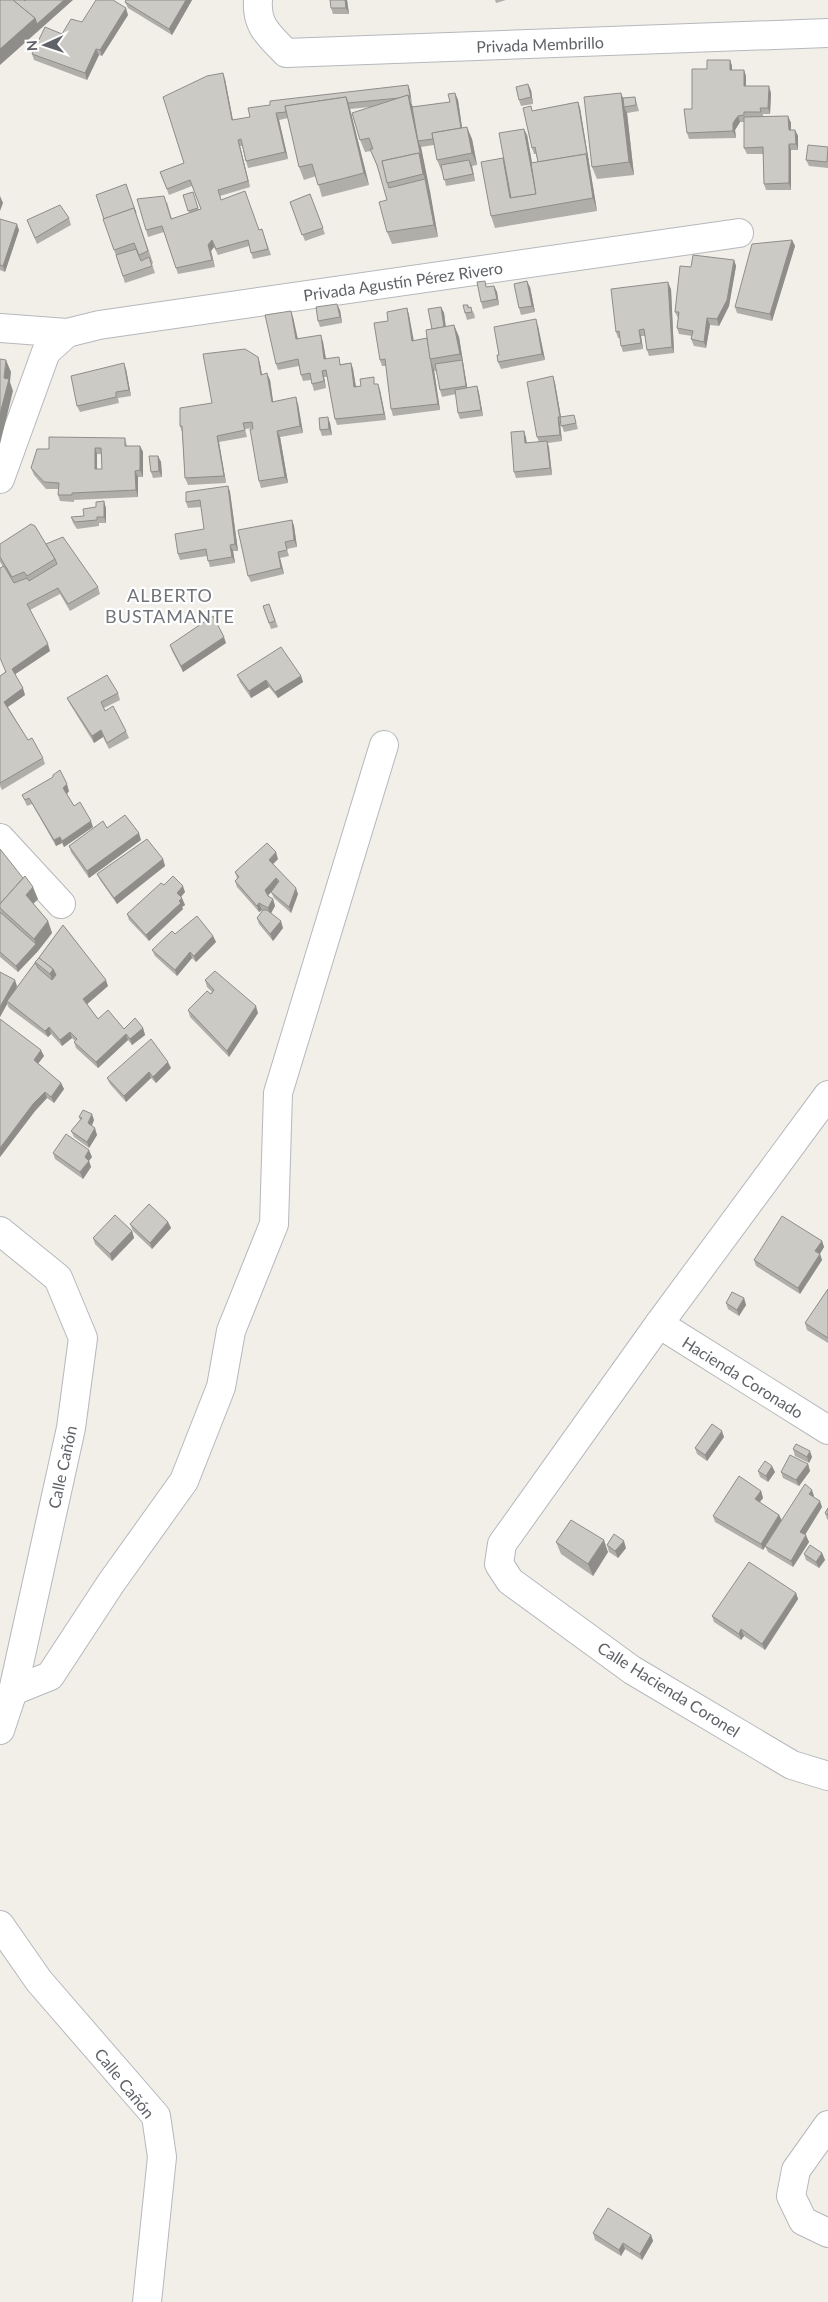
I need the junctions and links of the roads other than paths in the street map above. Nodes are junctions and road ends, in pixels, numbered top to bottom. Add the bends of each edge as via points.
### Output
1 (258, 0) edge
2 (828, 33) edge
3 (739, 233) dead end
4 (0, 328) edge
5 (67, 333) junction
6 (0, 479) edge
7 (384, 745) dead end
8 (0, 838) edge
9 (61, 904) dead end
10 (828, 1095) edge
11 (0, 1231) edge
12 (659, 1324) junction
13 (828, 1430) edge
14 (13, 1691) junction
15 (0, 1730) edge
16 (828, 1776) edge
17 (0, 1925) edge
18 (828, 2125) edge
19 (828, 2233) edge
20 (147, 2302) edge

1 - 2 street, Privada Membrillo via 262,28 286,53
3 - 5 street, Privada Agustín Pérez Rivero via 109,323
4 - 5 street
5 - 6 street via 46,352
7 - 14 street via 278,1093 274,1224 231,1331 221,1386 184,1481 50,1676
8 - 9 street
10 - 12 street
11 - 14 street, Calle Cañón via 58,1278 83,1338 70,1428
12 - 13 street, Hacienda Coronado
12 - 16 street, Calle Hacienda Coronel via 502,1544 499,1564 510,1581 632,1670 792,1765
14 - 15 street, Calle Cañón
17 - 20 street, Calle Cañón via 39,1981 156,2116 162,2157
18 - 19 street via 796,2170 791,2196 803,2221

